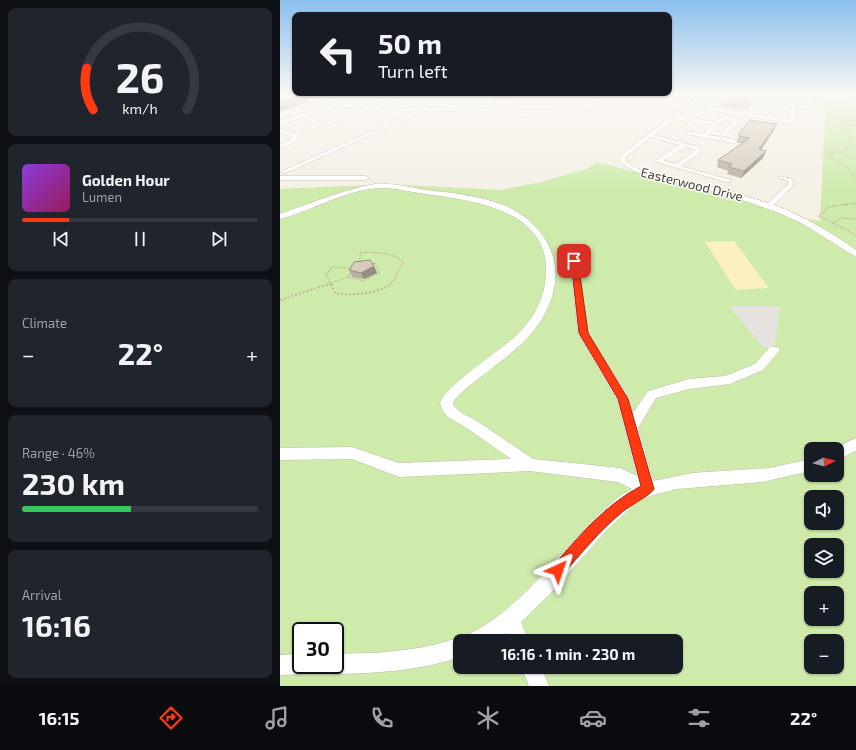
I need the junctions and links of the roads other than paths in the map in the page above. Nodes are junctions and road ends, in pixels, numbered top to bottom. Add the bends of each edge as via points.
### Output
1 (314, 127) edge
2 (385, 127) edge
3 (660, 127) edge
4 (713, 127) edge
5 (730, 127) edge
6 (280, 131) edge
7 (688, 133) dead end
8 (293, 134) junction
9 (706, 134) junction
10 (650, 135) junction
11 (734, 141) dead end
12 (685, 144) junction
13 (280, 146) edge
14 (676, 166) junction
15 (284, 172) dead end
16 (781, 177) dead end
17 (280, 178) edge
18 (366, 178) dead end
19 (729, 181) dead end
20 (770, 205) junction
21 (280, 217) edge
22 (856, 254) edge
23 (574, 261) dead end
24 (774, 350) dead end
25 (631, 427) junction
26 (856, 444) edge
27 (844, 450) edge
28 (280, 454) edge
29 (530, 465) junction
30 (804, 467) edge
31 (648, 489) junction
32 (511, 620) junction
33 (488, 634) edge
34 (517, 634) edge
35 (453, 649) edge
36 (292, 664) edge
37 (344, 664) edge
38 (280, 665) edge
39 (534, 674) edge
40 (539, 686) edge

1 - 8 street
2 - 15 street
3 - 10 street, Easterwood Drive
4 - 9 street
5 - 9 street via 723,135
6 - 8 street
7 - 9 street
8 - 13 street via 296,137 293,141
9 - 11 street
10 - 12 street
10 - 20 street, Easterwood Drive via 624,156 622,161 627,166
12 - 14 street via 697,148 698,152
12 - 14 street via 658,161
14 - 19 street
16 - 20 street via 791,180 791,185
17 - 18 street
20 - 22 street, Easterwood Drive via 818,228
21 - 29 street via 365,188 385,186 460,196 492,204 510,211 532,227 545,245 551,265 544,304 514,346 466,382 446,402 450,412
23 - 25 street via 584,333 623,399
24 - 25 street via 759,367 726,381 689,384 652,394
25 - 31 street
26 - 27 street
28 - 29 street via 352,453 399,470
29 - 31 street via 620,475
30 - 31 street via 756,476 685,480
31 - 32 street via 615,510
32 - 33 street
32 - 34 street
35 - 37 street via 422,658
36 - 38 street
39 - 40 street

